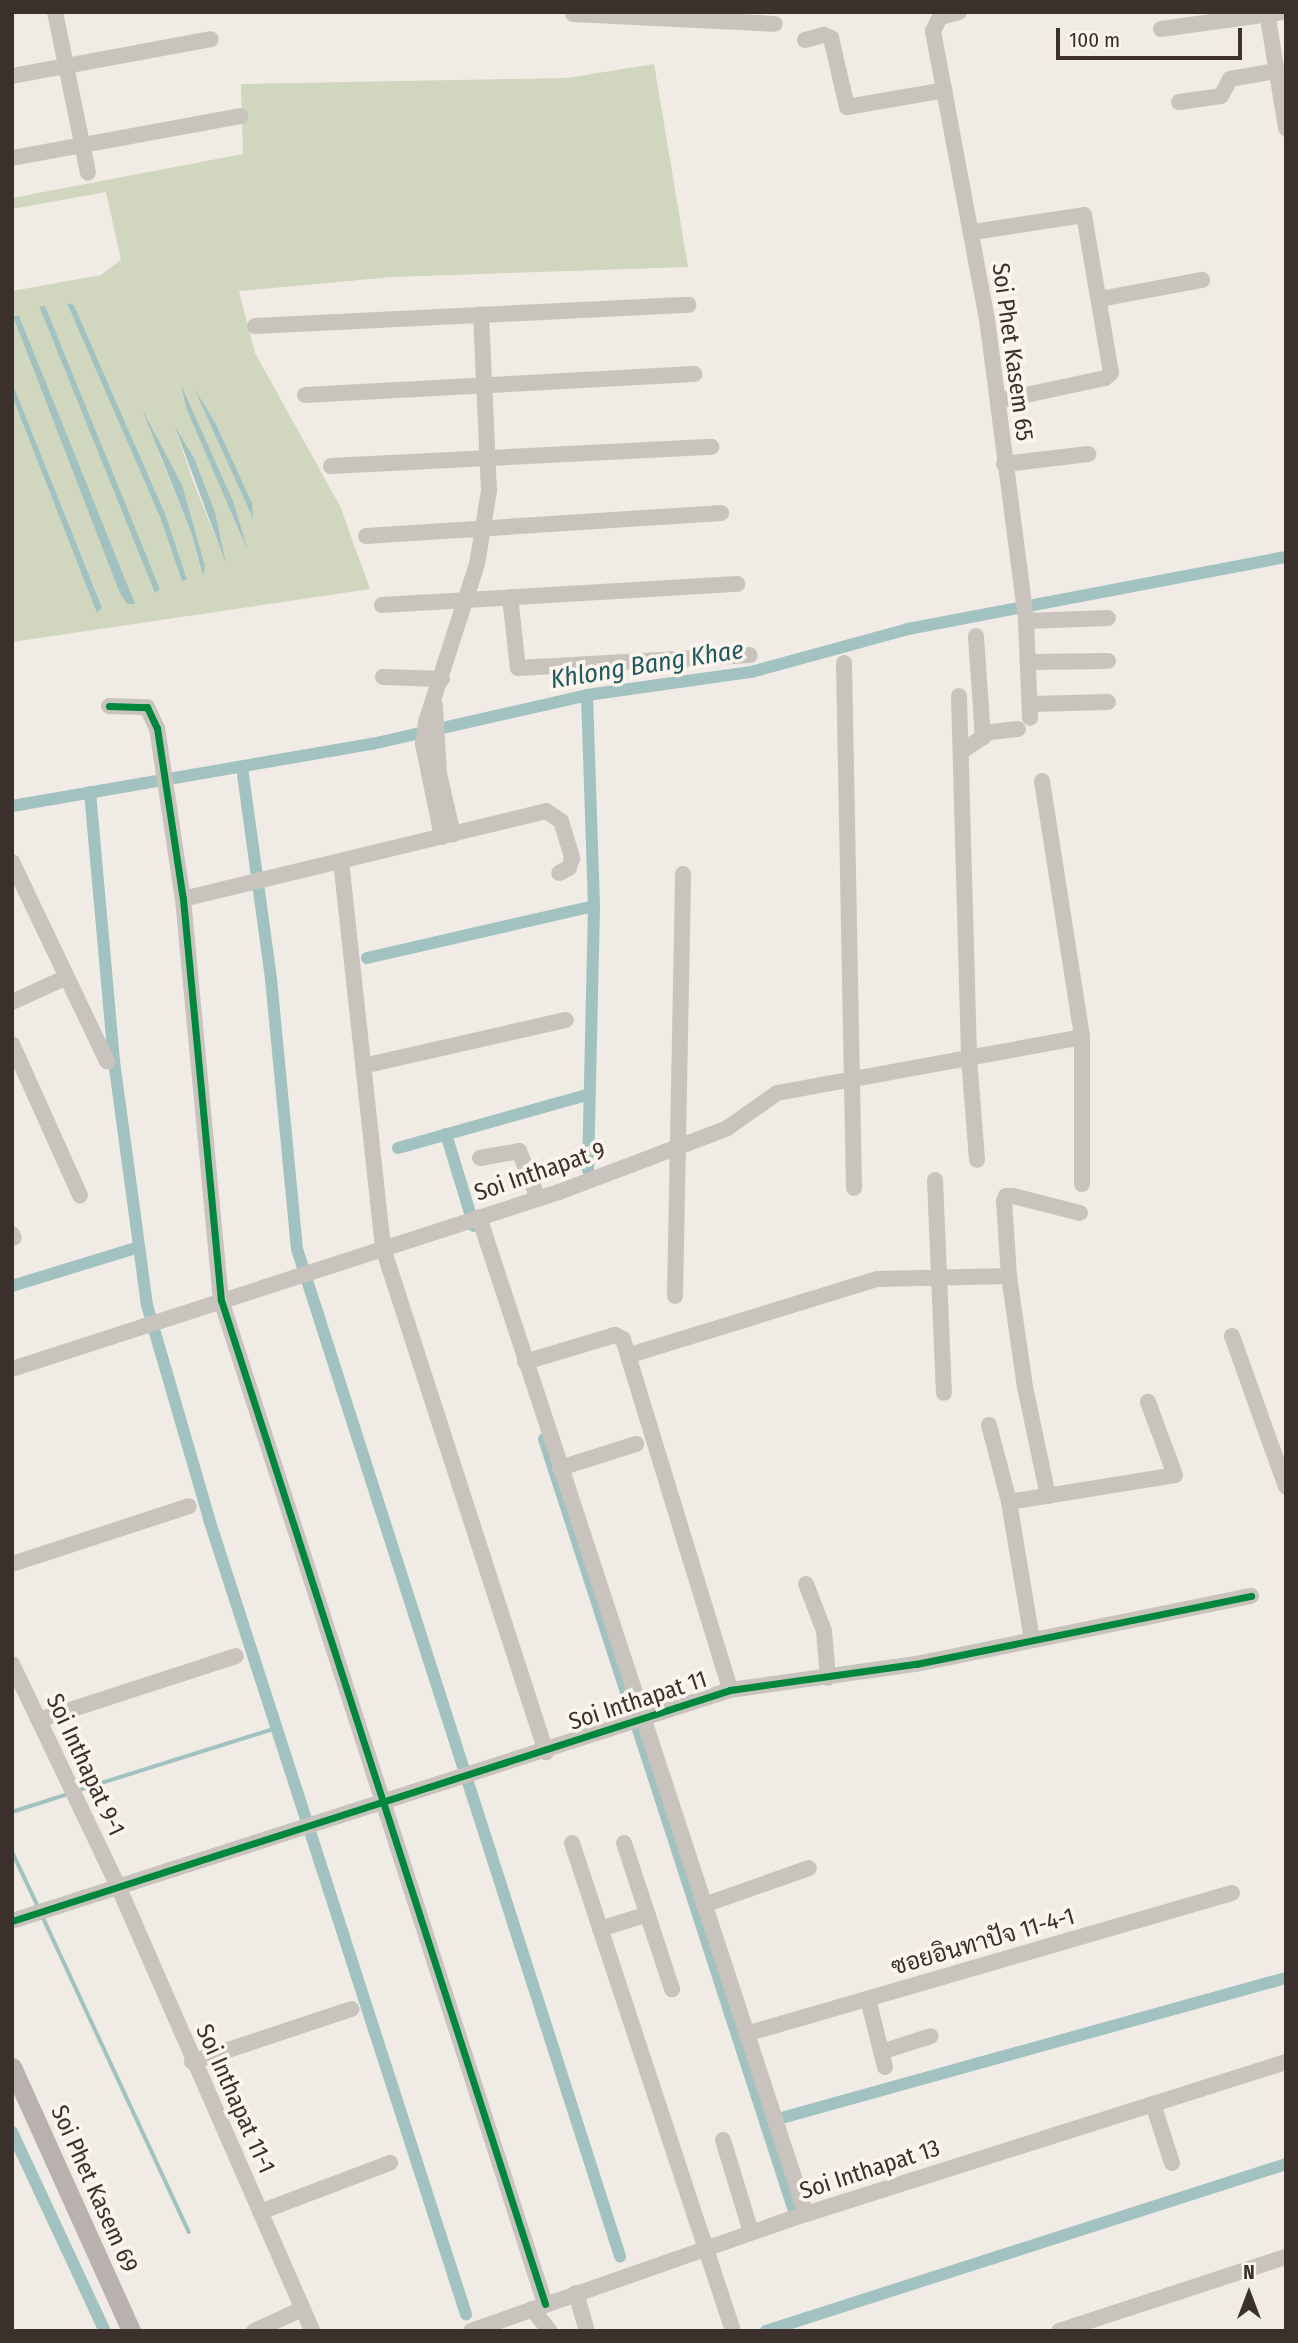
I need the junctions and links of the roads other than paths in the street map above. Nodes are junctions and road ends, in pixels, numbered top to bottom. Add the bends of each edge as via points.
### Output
1 (55, 12) edge
2 (959, 12) edge
3 (1272, 13) edge
4 (573, 14) edge
5 (686, 16) edge
6 (775, 24) dead end
7 (1161, 29) dead end
8 (211, 40) dead end
9 (805, 40) dead end
10 (66, 64) junction
11 (1276, 71) junction
12 (12, 76) edge
13 (944, 90) junction
14 (1179, 102) dead end
15 (240, 116) dead end
16 (1285, 121) edge
17 (80, 142) junction
18 (12, 158) edge
19 (88, 173) dead end
20 (973, 232) junction
21 (1202, 280) dead end
22 (1100, 299) junction
23 (688, 305) dead end
24 (481, 314) junction
25 (255, 326) dead end
26 (694, 374) dead end
27 (485, 385) junction
28 (305, 395) dead end
29 (998, 401) junction
30 (712, 447) dead end
31 (1088, 454) dead end
32 (490, 455) junction
33 (1004, 464) junction
34 (331, 466) dead end
35 (721, 513) dead end
36 (484, 528) junction
37 (366, 536) dead end
38 (737, 584) dead end
39 (510, 597) junction
40 (466, 600) junction
41 (382, 605) dead end
42 (1108, 618) dead end
43 (1026, 620) junction
44 (976, 636) dead end
45 (750, 655) dead end
46 (1108, 661) dead end
47 (1028, 662) junction
48 (844, 663) dead end
49 (383, 677) dead end
50 (442, 678) junction
51 (959, 696) dead end
52 (1108, 702) dead end
53 (109, 706) dead end
54 (1026, 717) junction
55 (983, 738) junction
56 (961, 752) junction
57 (1042, 780) dead end
58 (447, 835) junction
59 (341, 861) junction
60 (12, 862) edge
61 (559, 873) dead end
62 (683, 874) dead end
63 (183, 900) junction
64 (67, 977) junction
65 (12, 1002) edge
66 (566, 1020) dead end
67 (1082, 1037) junction
68 (12, 1044) edge
69 (969, 1058) junction
70 (107, 1061) dead end
71 (363, 1066) junction
72 (850, 1080) junction
73 (678, 1147) junction
74 (480, 1158) dead end
75 (976, 1160) dead end
76 (935, 1180) dead end
77 (1082, 1184) dead end
78 (854, 1188) dead end
79 (80, 1195) dead end
80 (538, 1198) junction
81 (1080, 1213) dead end
82 (478, 1217) junction
83 (383, 1248) junction
84 (938, 1276) junction
85 (1009, 1276) junction
86 (675, 1296) dead end
87 (220, 1300) junction
88 (1232, 1336) dead end
89 (630, 1355) junction
90 (526, 1362) junction
91 (12, 1368) edge
92 (944, 1393) dead end
93 (1148, 1402) dead end
94 (989, 1425) dead end
95 (636, 1444) dead end
96 (560, 1468) junction
97 (1286, 1487) edge
98 (1048, 1496) junction
99 (1009, 1502) junction
100 (189, 1506) dead end
101 (12, 1564) edge
102 (806, 1584) dead end
103 (1251, 1597) dead end
104 (1032, 1640) junction
105 (236, 1656) dead end
106 (12, 1664) edge
107 (828, 1678) junction
108 (730, 1690) junction
109 (39, 1720) junction
110 (639, 1721) junction
111 (547, 1752) junction
112 (382, 1803) junction
113 (572, 1843) dead end
114 (624, 1843) dead end
115 (809, 1868) dead end
116 (118, 1886) junction
117 (1232, 1894) dead end
118 (704, 1905) junction
119 (648, 1914) junction
120 (12, 1921) edge
121 (600, 1929) junction
122 (672, 1989) dead end
123 (868, 1999) junction
124 (351, 2009) dead end
125 (746, 2034) junction
126 (931, 2036) dead end
127 (192, 2062) junction
128 (1286, 2062) edge
129 (12, 2067) edge
130 (1153, 2104) junction
131 (723, 2140) dead end
132 (390, 2163) dead end
133 (1172, 2163) dead end
134 (260, 2212) junction
135 (806, 2214) junction
136 (751, 2232) junction
137 (705, 2248) junction
138 (1286, 2257) edge
139 (576, 2293) junction
140 (539, 2307) junction
141 (302, 2309) junction
142 (131, 2331) edge
143 (254, 2331) edge
144 (312, 2331) edge
145 (471, 2331) edge
146 (550, 2331) edge
147 (587, 2331) edge
148 (733, 2331) edge
149 (1059, 2331) edge

1 - 10 street
2 - 13 street, Soi Phet Kasem 65 via 940,17 933,27
3 - 7 street
3 - 11 street
4 - 5 street
5 - 6 street
8 - 10 street
9 - 13 street via 824,35 831,38 847,107
10 - 12 street
10 - 17 street
11 - 14 street via 1230,79 1222,96
11 - 16 street
13 - 20 street, Soi Phet Kasem 65
15 - 17 street
17 - 18 street
17 - 19 street
20 - 22 street via 1084,215
20 - 29 street, Soi Phet Kasem 65
21 - 22 street
22 - 29 street via 1109,376
23 - 24 street
24 - 25 street
24 - 27 street
26 - 27 street
27 - 28 street
27 - 32 street
29 - 33 street, Soi Phet Kasem 65
30 - 32 street
31 - 33 street
32 - 34 street
32 - 36 street
33 - 43 street, Soi Phet Kasem 65
35 - 36 street
36 - 37 street
36 - 40 street
38 - 39 street
39 - 40 street
39 - 45 street via 518,668
40 - 41 street
40 - 50 street
42 - 43 street
43 - 47 street, Soi Phet Kasem 65
44 - 55 street
46 - 47 street
47 - 54 street, Soi Phet Kasem 65
48 - 72 street
49 - 50 street
50 - 58 street via 431,744
51 - 56 street
52 - 54 street
53 - 63 street via 147,707 157,728
54 - 55 street
55 - 56 street
56 - 69 street
57 - 67 street
58 - 59 street
58 - 61 street via 544,811 554,813 561,821 572,858 569,868
59 - 63 street
59 - 71 street
60 - 64 street
62 - 73 street
63 - 87 street
64 - 65 street
64 - 70 street
66 - 71 street
67 - 69 street, Soi Inthapat 9
67 - 77 street
68 - 79 street
69 - 72 street, Soi Inthapat 9
69 - 75 street
71 - 83 street
72 - 73 street, Soi Inthapat 9 via 777,1093 726,1129
72 - 78 street
73 - 80 street, Soi Inthapat 9
73 - 86 street
74 - 80 street via 519,1151
76 - 84 street
80 - 82 street, Soi Inthapat 9
81 - 85 street via 1006,1196
82 - 83 street, Soi Inthapat 9
82 - 90 street
83 - 87 street, Soi Inthapat 9
83 - 111 street
84 - 85 street
84 - 89 street via 877,1279
84 - 92 street
85 - 98 street
87 - 91 street, Soi Inthapat 9
87 - 112 street via 321,1598
88 - 97 street
89 - 90 street via 620,1335 615,1335
89 - 108 street
90 - 96 street
93 - 98 street via 1175,1475
94 - 99 street
95 - 96 street
96 - 110 street
98 - 99 street
99 - 104 street
100 - 101 street
102 - 107 street via 824,1631
103 - 104 street, Soi Inthapat 11
104 - 107 street, Soi Inthapat 11
105 - 109 street
106 - 109 street, Soi Inthapat 9-1
107 - 108 street, Soi Inthapat 11
108 - 110 street, Soi Inthapat 11
109 - 116 street, Soi Inthapat 9-1
110 - 111 street, Soi Inthapat 11
110 - 118 street
111 - 112 street, Soi Inthapat 11
112 - 116 street, Soi Inthapat 11
112 - 140 street
113 - 121 street
114 - 119 street
115 - 118 street
116 - 120 street, Soi Inthapat 11
116 - 127 street, Soi Inthapat 11-1
117 - 123 street, ซอยอินทาปัจ 11-4-1
118 - 125 street
119 - 121 street
119 - 122 street
121 - 137 street
123 - 125 street, ซอยอินทาปัจ 11-4-1
123 - 126 street via 883,2059
124 - 127 street
125 - 135 street
127 - 134 street, Soi Inthapat 11-1
128 - 130 street, Soi Inthapat 13
129 - 142 main road, Soi Phet Kasem 69
130 - 133 street
130 - 135 street, Soi Inthapat 13
131 - 136 street
132 - 134 street
134 - 141 street, Soi Inthapat 11-1
135 - 136 street, Soi Inthapat 13
136 - 137 street, Soi Inthapat 13
137 - 139 street, Soi Inthapat 13
137 - 148 street
138 - 149 street
139 - 140 street, Soi Inthapat 13
139 - 147 street
140 - 145 street, Soi Inthapat 13
140 - 146 street
141 - 143 street
141 - 144 street, Soi Inthapat 11-1

